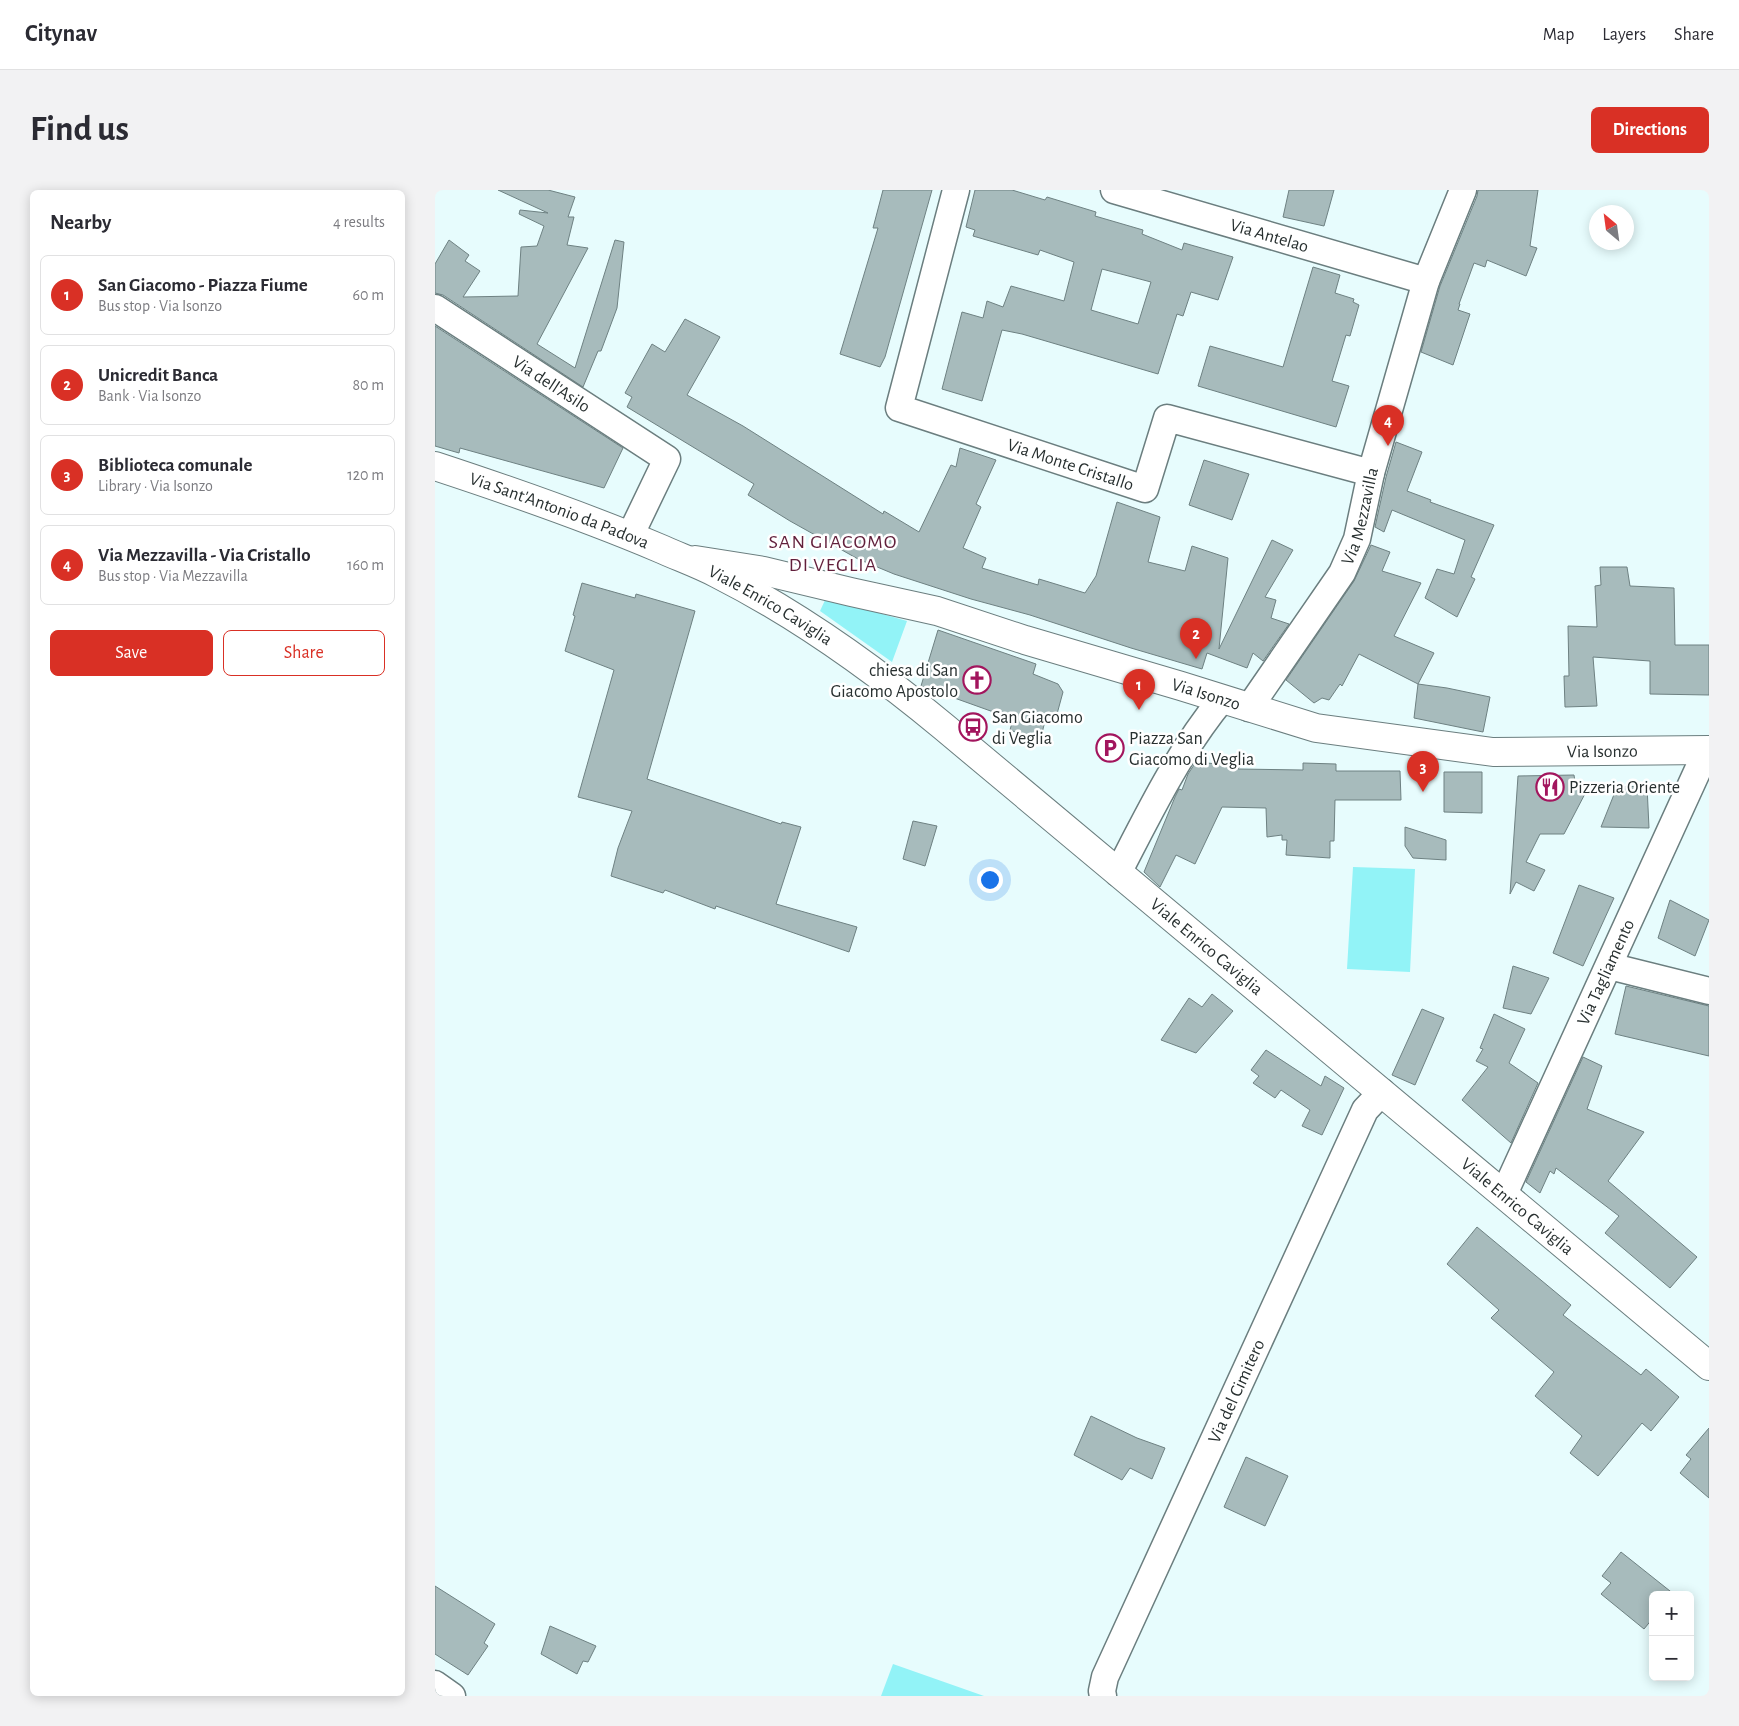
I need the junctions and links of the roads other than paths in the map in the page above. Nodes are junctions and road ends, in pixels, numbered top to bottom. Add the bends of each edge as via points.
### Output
1 (956, 190) edge
2 (1114, 190) edge
3 (1463, 190) edge
4 (1426, 281) junction
5 (435, 308) edge
6 (435, 466) edge
7 (1371, 474) junction
8 (630, 536) junction
9 (683, 558) junction
10 (1222, 699) junction
11 (1249, 708) junction
12 (1708, 750) edge
13 (1118, 873) junction
14 (1609, 966) junction
15 (1709, 991) edge
16 (1382, 1092) junction
17 (1504, 1194) junction
18 (1709, 1366) edge
19 (435, 1684) edge
20 (453, 1696) edge
21 (1103, 1696) edge

1 - 7 street, Via Monte Cristallo via 899,408 1145,488 1167,418
2 - 4 street, Via Antelao
3 - 4 street, Via Mezzavilla
4 - 7 street, Via Mezzavilla
5 - 8 street, Via dell'Asilo via 667,459
6 - 8 main road, Via Sant'Antonio da Padova
7 - 11 street, Via Mezzavilla via 1357,539 1342,573
8 - 9 main road, Via Sant'Antonio da Padova
9 - 10 main road, Via Isonzo via 764,571 937,611
9 - 13 main road, Viale Enrico Caviglia via 745,588 868,667
10 - 11 main road, Via Isonzo
10 - 13 street via 1154,802
11 - 12 main road, Via Isonzo via 1316,728 1493,752
12 - 14 street, Via Tagliamento
13 - 16 main road, Viale Enrico Caviglia
14 - 15 street
14 - 17 street, Via Tagliamento
16 - 17 main road, Viale Enrico Caviglia
16 - 21 street, Via del Cimitero via 1365,1110 1105,1677
17 - 18 main road, Viale Enrico Caviglia
19 - 20 street

